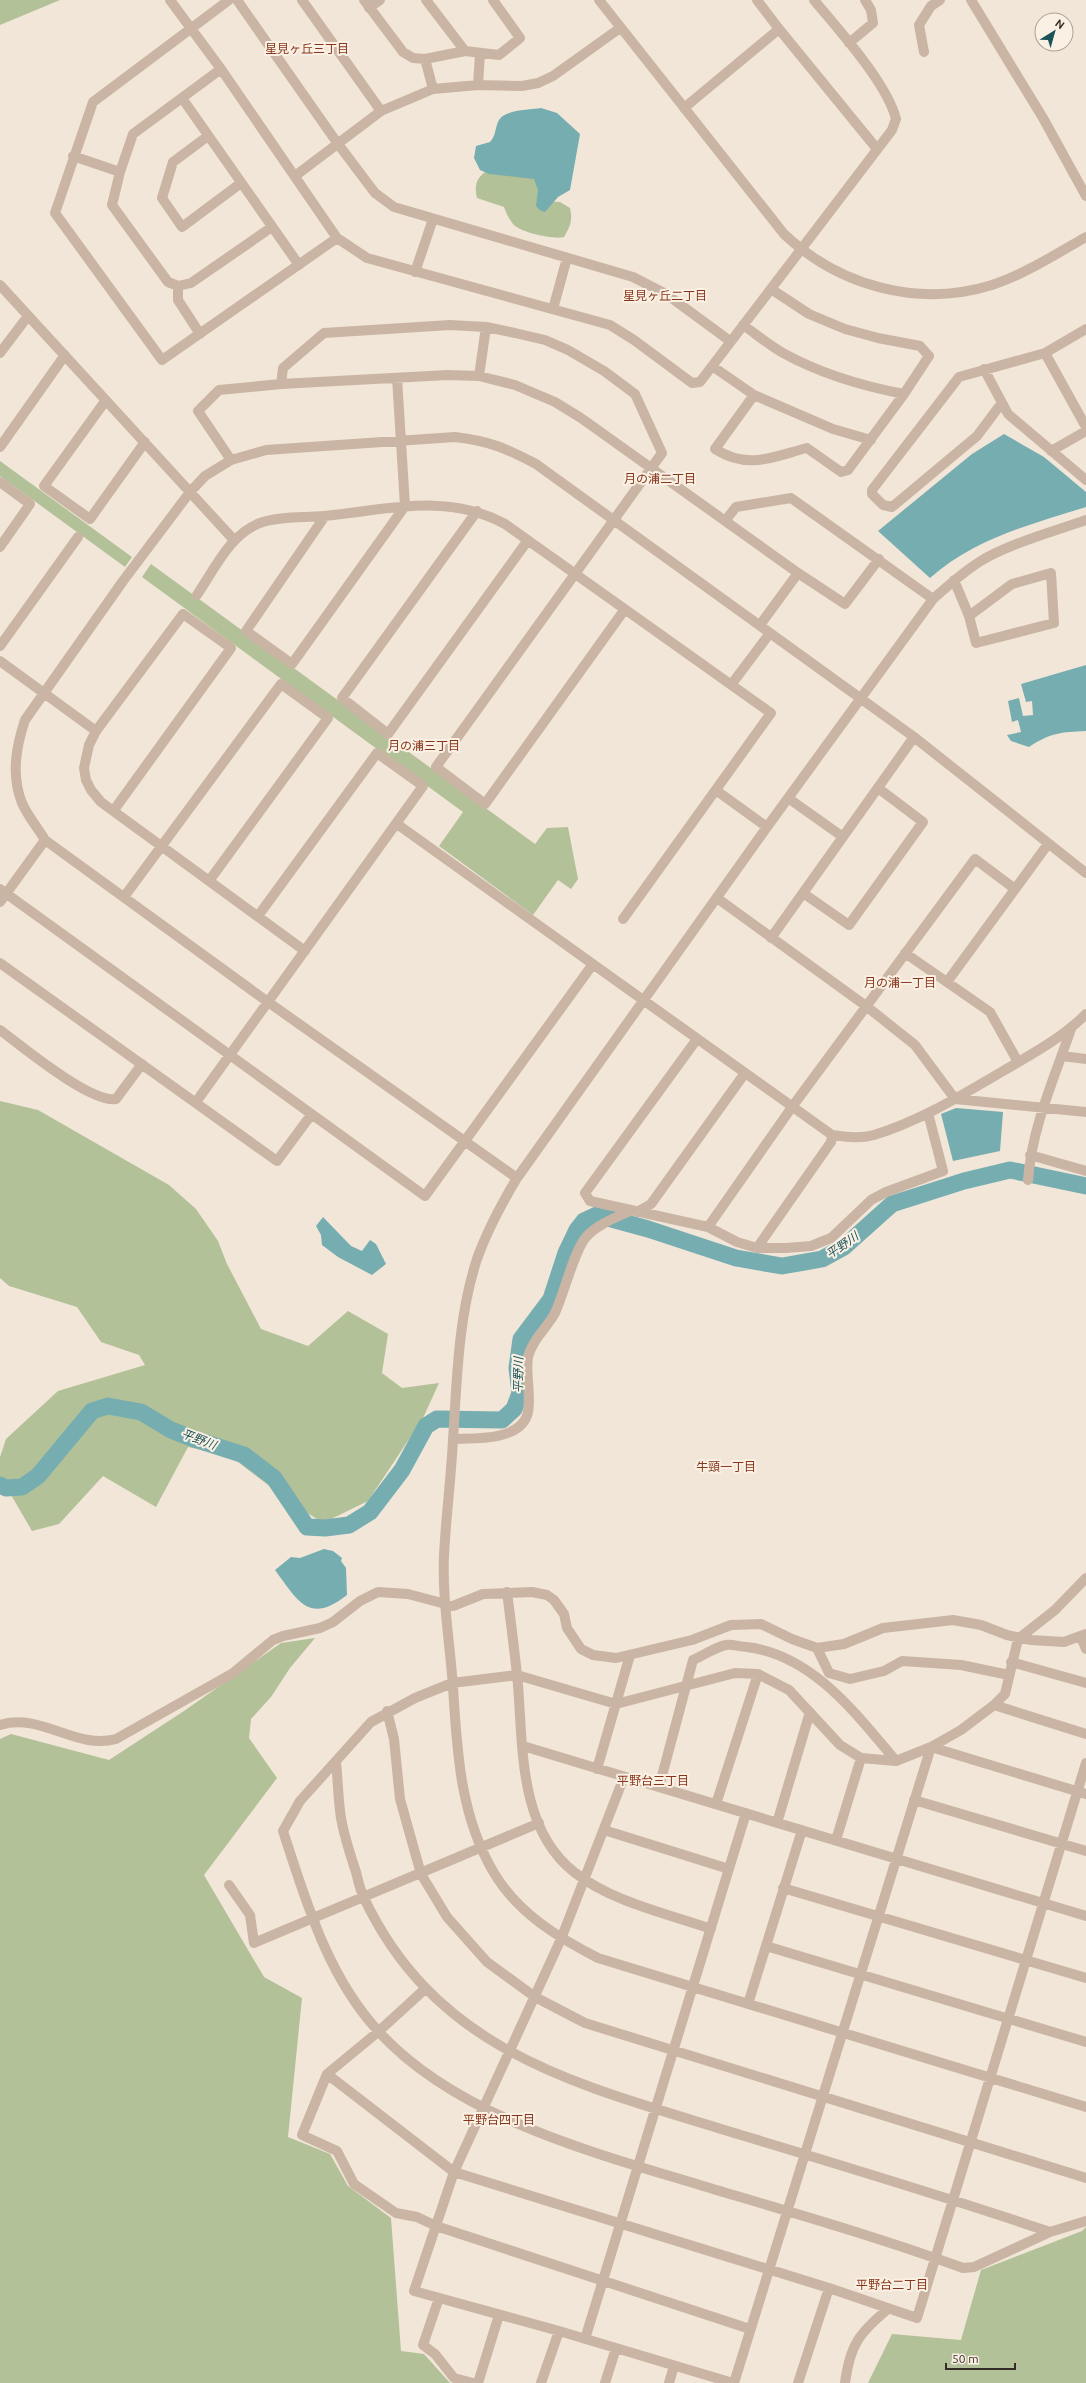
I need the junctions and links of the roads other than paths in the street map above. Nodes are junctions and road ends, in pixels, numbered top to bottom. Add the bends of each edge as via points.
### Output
1 (170, 0) edge
2 (229, 0) edge
3 (237, 0) edge
4 (302, 0) edge
5 (380, 0) edge
6 (426, 0) edge
7 (493, 0) edge
8 (599, 0) edge
9 (757, 0) edge
10 (814, 0) edge
11 (865, 0) edge
12 (940, 0) edge
13 (971, 0) edge
14 (366, 4) edge
15 (189, 28) junction
16 (620, 28) junction
17 (779, 29) junction
18 (849, 43) junction
19 (465, 51) junction
20 (924, 52) dead end
21 (480, 54) junction
22 (425, 59) junction
23 (222, 69) junction
24 (478, 85) junction
25 (433, 89) junction
26 (182, 98) junction
27 (684, 108) junction
28 (381, 111) junction
29 (208, 136) junction
30 (338, 144) junction
31 (877, 149) junction
32 (73, 156) junction
33 (120, 172) junction
34 (295, 176) junction
35 (241, 183) junction
36 (1086, 196) edge
37 (433, 219) junction
38 (272, 227) junction
39 (1086, 237) edge
40 (337, 238) junction
41 (801, 250) junction
42 (567, 258) junction
43 (299, 265) junction
44 (415, 272) junction
45 (0, 285) edge
46 (178, 286) junction
47 (771, 289) junction
48 (553, 309) junction
49 (28, 316) junction
50 (743, 325) junction
51 (486, 327) junction
52 (1086, 329) edge
53 (200, 334) junction
54 (730, 341) junction
55 (1045, 353) junction
56 (0, 354) edge
57 (65, 356) junction
58 (712, 366) junction
59 (984, 369) junction
60 (480, 376) junction
61 (397, 378) junction
62 (281, 384) junction
63 (904, 394) junction
64 (754, 395) junction
65 (106, 400) junction
66 (1001, 404) junction
67 (1086, 427) edge
68 (1086, 431) edge
69 (871, 440) junction
70 (400, 441) junction
71 (145, 442) junction
72 (0, 447) edge
73 (1052, 451) junction
74 (231, 460) junction
75 (652, 467) junction
76 (1086, 480) edge
77 (0, 482) edge
78 (190, 492) junction
79 (405, 506) junction
80 (477, 511) junction
81 (325, 516) junction
82 (1086, 520) edge
83 (615, 521) junction
84 (725, 521) junction
85 (78, 537) dead end
86 (234, 540) junction
87 (528, 540) junction
88 (0, 547) edge
89 (878, 559) junction
90 (798, 573) junction
91 (575, 574) junction
92 (954, 580) junction
93 (197, 595) dead end
94 (933, 599) junction
95 (626, 609) junction
96 (969, 616) junction
97 (760, 626) junction
98 (770, 633) junction
99 (0, 646) edge
100 (0, 661) edge
101 (731, 685) junction
102 (44, 693) junction
103 (860, 698) junction
104 (96, 731) junction
105 (914, 737) junction
106 (878, 788) junction
107 (717, 790) junction
108 (788, 798) junction
109 (114, 810) junction
110 (397, 824) junction
111 (767, 827) junction
112 (843, 837) junction
113 (45, 840) junction
114 (1048, 844) junction
115 (162, 846) junction
116 (1086, 873) edge
117 (209, 881) junction
118 (1015, 889) junction
119 (803, 893) junction
120 (2, 895) edge
121 (124, 897) junction
122 (716, 898) junction
123 (258, 916) junction
124 (623, 919) dead end
125 (771, 938) junction
126 (305, 950) junction
127 (905, 953) junction
128 (0, 963) edge
129 (593, 964) junction
130 (947, 982) junction
131 (644, 1000) junction
132 (268, 1002) junction
133 (866, 1006) junction
134 (1086, 1014) edge
135 (1071, 1029) junction
136 (0, 1030) edge
137 (697, 1039) junction
138 (229, 1056) junction
139 (1062, 1056) junction
140 (1086, 1059) edge
141 (1018, 1062) junction
142 (142, 1064) junction
143 (745, 1073) junction
144 (955, 1099) junction
145 (196, 1102) junction
146 (792, 1106) junction
147 (1042, 1107) junction
148 (1086, 1112) edge
149 (928, 1113) junction
150 (311, 1115) junction
151 (832, 1135) junction
152 (464, 1142) junction
153 (1030, 1155) junction
154 (1086, 1171) edge
155 (517, 1178) junction
156 (1028, 1180) dead end
157 (634, 1211) junction
158 (708, 1227) junction
159 (757, 1248) junction
160 (453, 1439) junction
161 (1086, 1578) edge
162 (507, 1592) junction
163 (444, 1604) junction
164 (1084, 1636) edge
165 (1018, 1639) junction
166 (817, 1648) junction
167 (1086, 1649) edge
168 (630, 1655) junction
169 (1011, 1662) junction
170 (758, 1674) junction
171 (517, 1675) junction
172 (1009, 1675) junction
173 (452, 1683) junction
174 (1086, 1683) edge
175 (687, 1687) junction
176 (616, 1704) junction
177 (994, 1705) junction
178 (387, 1711) junction
179 (810, 1712) junction
180 (0, 1725) edge
181 (1086, 1734) edge
182 (523, 1746) junction
183 (931, 1746) junction
184 (861, 1758) junction
185 (896, 1761) junction
186 (336, 1762) junction
187 (1086, 1763) edge
188 (597, 1769) junction
189 (624, 1777) junction
190 (658, 1787) junction
191 (1082, 1793) edge
192 (914, 1800) junction
193 (716, 1804) junction
194 (746, 1813) junction
195 (776, 1822) junction
196 (539, 1823) junction
197 (604, 1830) junction
198 (802, 1830) junction
199 (836, 1840) junction
200 (1062, 1844) junction
201 (480, 1847) junction
202 (1086, 1852) edge
203 (896, 1858) junction
204 (729, 1869) junction
205 (421, 1874) junction
206 (585, 1879) junction
207 (229, 1885) dead end
208 (783, 1888) junction
209 (363, 1897) junction
210 (1044, 1903) junction
211 (878, 1915) junction
212 (1086, 1916) edge
213 (312, 1920) junction
214 (711, 1929) junction
215 (561, 1939) junction
216 (766, 1946) junction
217 (1027, 1960) junction
218 (859, 1974) junction
219 (1086, 1978) edge
220 (693, 1987) junction
221 (425, 1989) junction
222 (535, 1997) junction
223 (748, 2004) junction
224 (1009, 2019) junction
225 (378, 2032) junction
226 (841, 2032) junction
227 (1086, 2042) edge
228 (674, 2050) junction
229 (509, 2052) junction
230 (327, 2074) junction
231 (991, 2078) junction
232 (822, 2096) junction
233 (484, 2107) junction
234 (1086, 2107) edge
235 (656, 2108) junction
236 (971, 2142) junction
237 (804, 2154) junction
238 (638, 2166) junction
239 (454, 2172) junction
240 (1086, 2178) edge
241 (953, 2200) junction
242 (787, 2211) junction
243 (1086, 2221) edge
244 (620, 2224) junction
245 (436, 2226) junction
246 (1050, 2232) junction
247 (936, 2258) junction
248 (769, 2269) junction
249 (603, 2281) junction
250 (829, 2288) junction
251 (439, 2298) junction
252 (888, 2309) junction
253 (499, 2315) junction
254 (750, 2329) junction
255 (559, 2331) junction
256 (585, 2339) junction
257 (616, 2348) junction
258 (674, 2366) junction
259 (473, 2383) edge
260 (478, 2383) edge
261 (541, 2383) edge
262 (605, 2383) edge
263 (669, 2383) edge
264 (733, 2383) edge
265 (798, 2383) edge
266 (845, 2383) edge

1 - 15 street
2 - 15 street
3 - 30 street
4 - 28 street
5 - 14 street
6 - 19 street
7 - 21 street via 520,38 499,54
8 - 16 street
9 - 17 street
10 - 18 street
11 - 18 street via 871,10 873,23
12 - 20 street via 931,6 919,25
13 - 36 street via 1043,118
14 - 22 street via 403,52 413,58
15 - 23 street
15 - 32 street via 93,102
16 - 24 street via 553,76 538,83 522,86
16 - 27 street
17 - 27 street
17 - 31 street
18 - 31 street via 894,110 896,119 892,130
19 - 21 street
19 - 22 street
21 - 24 street
22 - 25 street
23 - 26 street
23 - 34 street
24 - 25 street
25 - 28 street
26 - 29 street
26 - 33 street via 133,134
27 - 41 street via 767,214
28 - 30 street
29 - 35 street
29 - 35 street via 173,162 162,198 182,227
30 - 34 street
30 - 37 street via 375,193 394,207
31 - 41 street
32 - 33 street
32 - 53 street via 55,213 162,360
33 - 46 street via 112,205 168,282
34 - 40 street
35 - 38 street
37 - 42 street
37 - 44 street
38 - 43 street
38 - 46 street via 192,283
39 - 41 street via 1005,280 963,292 934,295 903,293 871,286 818,262
40 - 43 street
40 - 44 street via 367,258
41 - 47 street
42 - 48 street
42 - 54 street via 633,277 666,294
43 - 53 street
44 - 48 street
45 - 49 street
46 - 53 street via 178,300
47 - 50 street
47 - 63 street via 809,314 845,329 920,346 929,356
48 - 58 street via 610,325 692,383 700,382
49 - 56 street
49 - 57 street
50 - 54 street
50 - 63 street via 783,353 821,370 860,385
51 - 60 street
51 - 62 street via 450,325 324,333 283,368
51 - 75 street via 545,340 568,350 604,371 634,394 662,452
52 - 55 street
54 - 58 street
55 - 59 street
55 - 67 street
57 - 65 street
57 - 72 street
58 - 64 street
59 - 66 street
59 - 66 street via 959,377 872,490 872,494 884,505 892,507 977,436
60 - 61 street
60 - 75 street via 514,385 555,402
61 - 62 street
61 - 70 street
62 - 74 street via 219,390 198,411
63 - 69 street
64 - 69 street via 833,429
64 - 69 street via 715,449 729,458 741,461 762,459 807,448 841,472 848,470
65 - 71 street
65 - 71 street via 44,486 90,519
66 - 73 street via 1008,414
68 - 73 street
70 - 74 street via 266,450
70 - 79 street
70 - 83 street via 455,437 481,440 505,447 536,464
71 - 78 street
73 - 76 street
74 - 78 street via 205,476
75 - 83 street
75 - 84 street
77 - 88 street via 30,504
78 - 86 street
78 - 102 street
79 - 80 street via 448,505
79 - 81 street
79 - 81 street via 292,664 246,631
80 - 87 street via 505,524
80 - 87 street via 342,698 388,734
81 - 86 street via 260,523
82 - 92 street via 1005,549 982,560
83 - 91 street
83 - 97 street
84 - 89 street via 736,507 791,498
84 - 90 street
85 - 99 street
86 - 93 street
87 - 91 street
89 - 90 street via 845,604
89 - 94 street
90 - 97 street
91 - 95 street
91 - 95 street via 436,767 485,804
92 - 94 street
92 - 96 street
94 - 103 street
95 - 101 street
96 - 96 street via 976,643 1054,623 1051,573 1012,584
97 - 98 street
98 - 101 street
98 - 103 street
100 - 102 street
101 - 107 street via 771,713
102 - 104 street
102 - 113 street via 25,720 18,740 14,769 22,803
103 - 105 street
103 - 108 street
104 - 109 street via 85,755 86,780 101,802
104 - 109 street via 183,614 231,648
105 - 106 street
105 - 114 street
106 - 112 street
106 - 119 street via 923,822 849,925
107 - 111 street
107 - 124 street
108 - 111 street
108 - 112 street
109 - 115 street
110 - 123 street via 423,786 377,753
110 - 126 street
110 - 129 street
111 - 122 street
112 - 119 street
113 - 120 street
113 - 121 street
114 - 116 street
114 - 118 street
115 - 117 street
115 - 117 street via 281,684 328,718
115 - 121 street
117 - 123 street
118 - 127 street via 976,859
118 - 130 street
119 - 125 street
120 - 138 street
121 - 132 street
122 - 125 street
122 - 131 street
123 - 126 street
125 - 133 street
126 - 132 street
127 - 130 street
127 - 133 street
128 - 142 street
129 - 131 street
129 - 152 street
130 - 141 street via 990,1012
131 - 137 street
131 - 155 street
132 - 138 street
132 - 152 street
133 - 144 street via 914,1045
133 - 146 street
134 - 135 street
135 - 139 street
135 - 141 street
136 - 142 street via 64,1078 107,1100 116,1099
137 - 143 street
137 - 157 street via 585,1193 590,1201
138 - 145 street
138 - 150 street
139 - 140 street
139 - 147 street
141 - 144 street
142 - 145 street
143 - 146 street
143 - 157 street via 651,1204
144 - 147 street
144 - 149 street
145 - 150 street via 277,1161
146 - 151 street
146 - 158 street
147 - 148 street
147 - 153 street
149 - 151 street via 874,1135 852,1138
149 - 159 street via 943,1171 871,1200 831,1238 811,1246
150 - 152 street via 425,1196
151 - 159 street via 831,1142
152 - 155 street
153 - 154 street
153 - 156 street
155 - 160 street via 502,1204 478,1258 461,1326
157 - 158 street
157 - 160 street via 595,1228 585,1239 554,1314 531,1348 526,1374 526,1418 520,1425 500,1437
158 - 159 street via 737,1242
160 - 163 street via 444,1556
161 - 165 street via 1055,1610
162 - 163 street via 483,1594 454,1606
162 - 168 street via 532,1592 547,1595 554,1600 564,1614 574,1641 580,1649 592,1655 616,1658
162 - 171 street
163 - 173 street
163 - 180 street via 396,1592 370,1595 334,1622 272,1640 233,1673 109,1741 88,1741 29,1722 14,1721
164 - 165 street via 1064,1642
164 - 167 street
165 - 166 street via 981,1625 953,1620 883,1628 844,1644
165 - 169 street
166 - 168 street via 792,1640 761,1624 731,1624 692,1640
166 - 172 street via 829,1673 850,1679 884,1671 902,1661 962,1665
168 - 176 street
169 - 172 street
169 - 174 street
170 - 175 street via 735,1673
170 - 179 street via 789,1690
170 - 193 street
171 - 173 street
171 - 176 street
171 - 182 street
172 - 177 street via 1005,1694
173 - 178 street
173 - 201 street via 463,1796
175 - 176 street
175 - 185 street via 693,1660 726,1645 779,1655 801,1666 845,1701
175 - 190 street
176 - 188 street
177 - 181 street
177 - 183 street via 961,1730
178 - 186 street via 366,1726
178 - 205 street via 394,1739 400,1799
179 - 184 street via 840,1745
179 - 195 street
182 - 188 street
182 - 196 street via 524,1770
183 - 185 street
183 - 191 street
183 - 192 street
184 - 185 street
184 - 199 street
186 - 209 street via 341,1819
186 - 213 street via 300,1801 283,1831
187 - 191 street
188 - 189 street
189 - 190 street
189 - 197 street
190 - 193 street
191 - 200 street
192 - 200 street
192 - 203 street
193 - 194 street
194 - 195 street
194 - 204 street
195 - 198 street
196 - 201 street
196 - 206 street via 559,1857
197 - 204 street
197 - 206 street
198 - 199 street
198 - 208 street
199 - 203 street
200 - 202 street
200 - 210 street
201 - 205 street
201 - 215 street via 494,1874 525,1912
203 - 210 street
203 - 211 street
204 - 214 street
205 - 209 street
205 - 222 street via 447,1917 487,1962
206 - 214 street via 612,1894
206 - 215 street
207 - 213 street via 250,1915 254,1943
208 - 211 street
208 - 216 street
209 - 213 street
209 - 221 street via 391,1945
210 - 212 street
210 - 217 street
211 - 217 street
211 - 218 street
213 - 225 street via 339,1976
214 - 220 street
215 - 220 street via 598,1958
215 - 222 street
216 - 218 street
216 - 223 street
217 - 219 street
217 - 224 street
218 - 224 street
218 - 226 street
220 - 223 street
220 - 228 street
221 - 225 street
221 - 229 street via 463,2023
222 - 228 street via 584,2023
222 - 229 street
223 - 226 street
224 - 227 street
224 - 231 street
225 - 230 street
225 - 233 street via 451,2090
226 - 231 street
226 - 232 street
228 - 232 street
228 - 235 street
229 - 233 street
229 - 235 street via 550,2072
230 - 239 street
230 - 245 street via 302,2135 337,2150 354,2184 396,2214
231 - 234 street
231 - 236 street
232 - 236 street
232 - 237 street
233 - 238 street via 518,2124
233 - 239 street
235 - 237 street
235 - 238 street
236 - 240 street
236 - 241 street
237 - 241 street
237 - 242 street
238 - 242 street
238 - 244 street
239 - 244 street
239 - 245 street
241 - 246 street
241 - 247 street
242 - 247 street
242 - 248 street
243 - 246 street
244 - 248 street
244 - 249 street
245 - 249 street
245 - 251 street via 414,2291
246 - 247 street via 974,2267 963,2268
247 - 252 street via 917,2318
248 - 250 street
248 - 254 street
249 - 254 street
249 - 256 street
250 - 252 street
250 - 265 street
251 - 253 street
251 - 259 street via 423,2345 435,2354 454,2378
252 - 266 street via 855,2343 847,2366
253 - 255 street
253 - 260 street
254 - 264 street
255 - 256 street
255 - 261 street
256 - 257 street
257 - 258 street
257 - 262 street
258 - 263 street
258 - 264 street

